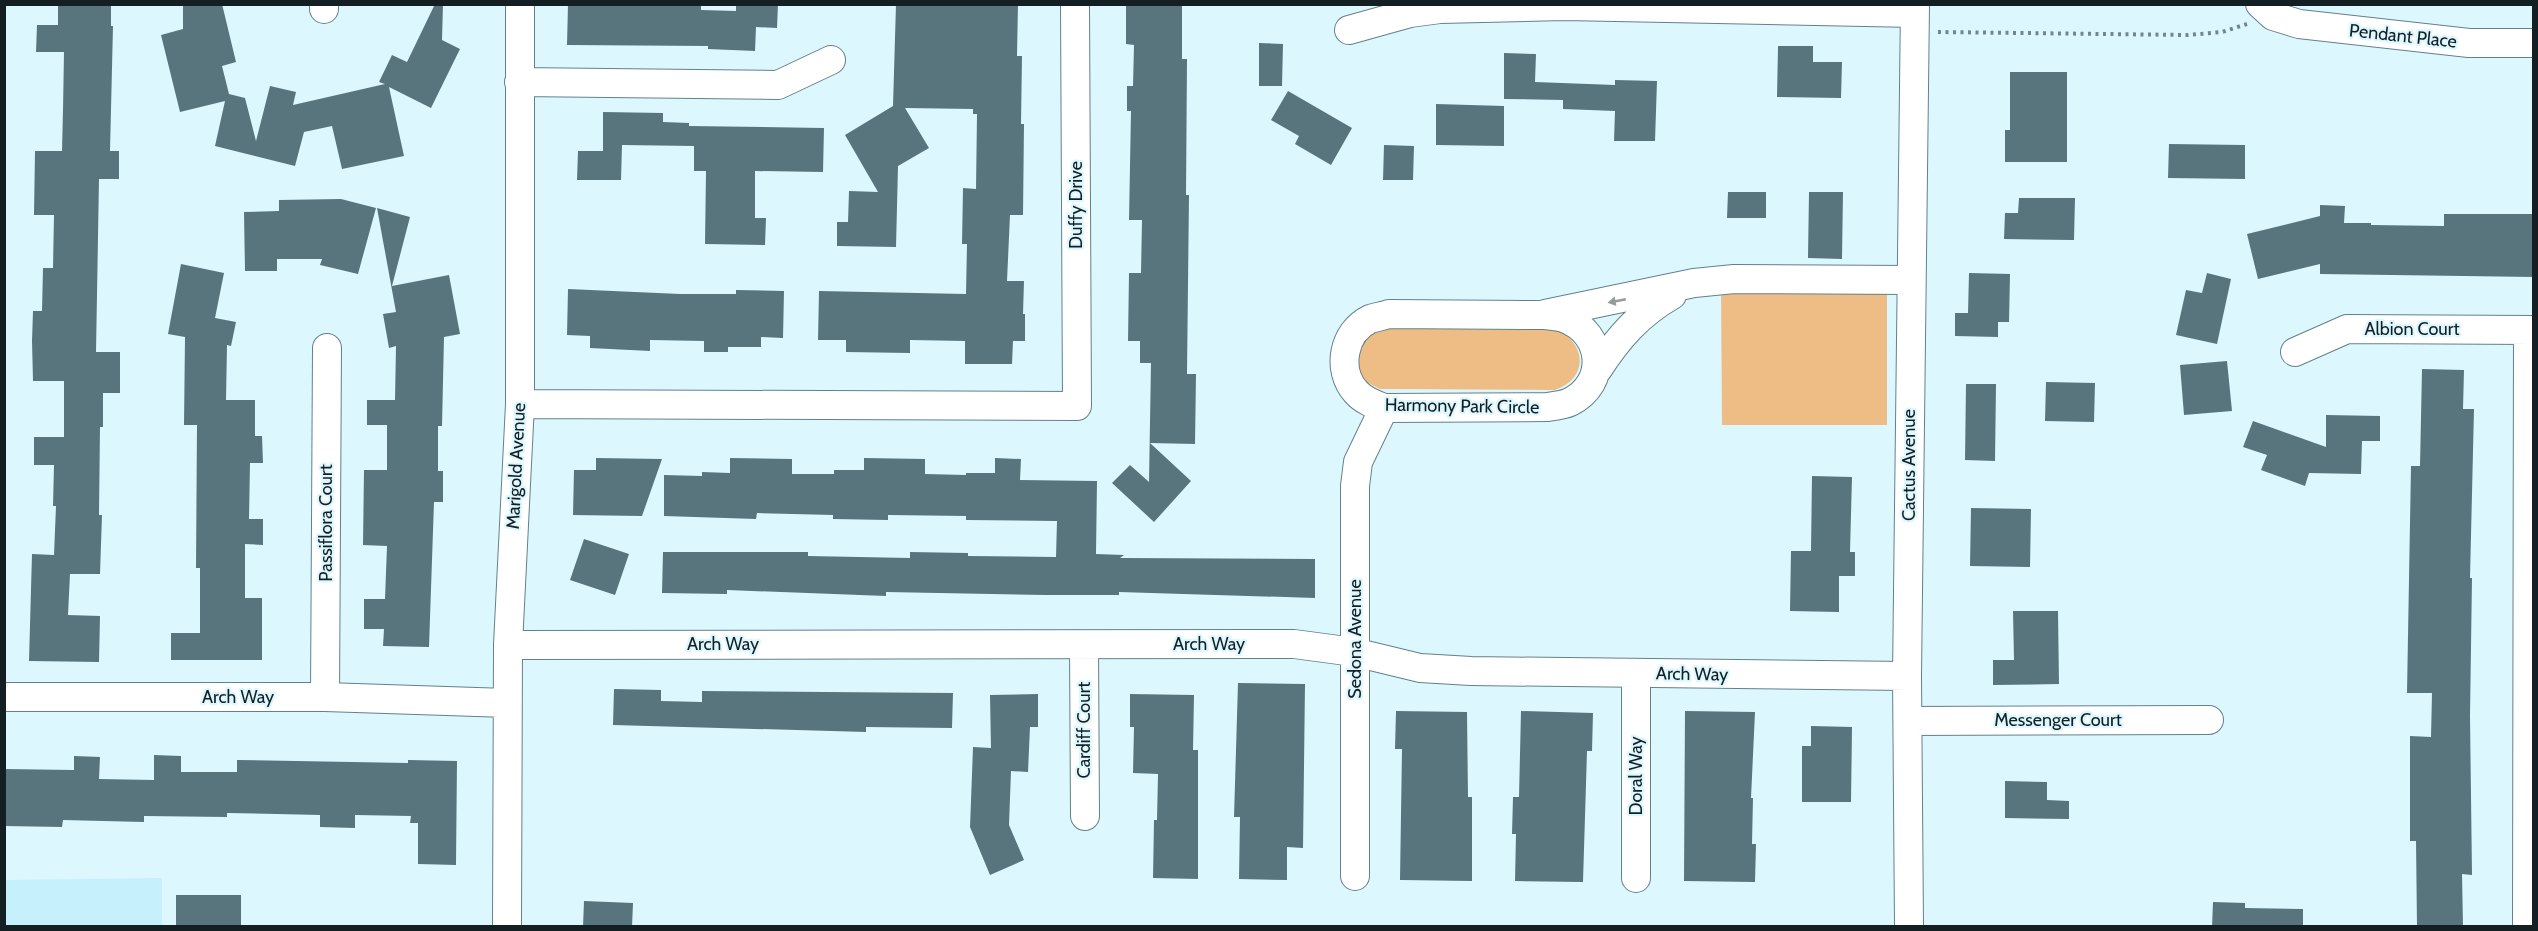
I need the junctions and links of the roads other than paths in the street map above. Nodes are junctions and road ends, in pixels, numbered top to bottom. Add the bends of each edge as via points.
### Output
1 (520, 4) edge
2 (1075, 4) edge
3 (2267, 10) edge
4 (1915, 17) edge
5 (1349, 30) dead end
6 (2534, 42) edge
7 (831, 60) dead end
8 (519, 82) junction
9 (1911, 280) junction
10 (1694, 283) junction
11 (1543, 315) junction
12 (2531, 330) edge
13 (327, 348) dead end
14 (2295, 352) dead end
15 (1598, 369) junction
16 (520, 404) junction
17 (1384, 408) junction
18 (508, 645) junction
19 (1084, 645) junction
20 (1354, 652) junction
21 (1636, 674) junction
22 (1907, 676) junction
23 (4, 697) edge
24 (325, 697) junction
25 (507, 703) junction
26 (2209, 720) dead end
27 (1908, 721) junction
28 (1085, 816) dead end
29 (1355, 876) dead end
30 (1636, 878) dead end
31 (507, 927) edge
32 (1909, 927) edge
33 (2527, 927) edge

1 - 8 street, Marigold Avenue
2 - 16 street, Duffy Drive via 1077,406
3 - 6 street, Pendant Place via 2299,24 2421,39
4 - 5 street via 1564,6 1440,9
4 - 9 street, Cactus Avenue
7 - 8 street via 778,85
8 - 16 street, Marigold Avenue
9 - 10 street, Harmony Park Circle via 1734,279
9 - 22 street, Cactus Avenue
10 -> 11 street, Harmony Park Circle
10 - 15 street, Harmony Park Circle via 1641,315
11 - 15 street, Harmony Park Circle via 1565,319 1584,330 1594,347
11 - 17 street, Harmony Park Circle via 1389,314 1370,319 1348,343 1345,374 1364,400
12 - 14 street, Albion Court via 2347,329
12 - 33 street
13 - 24 street, Passiflora Court
15 - 17 street, Harmony Park Circle via 1583,394 1569,403 1547,407
16 - 18 street, Marigold Avenue
17 - 20 street, Sedona Avenue via 1358,462 1355,486
18 - 19 street, Arch Way
18 - 25 street, Marigold Avenue
19 - 20 street, Arch Way via 1294,644
19 - 28 street, Cardiff Court
20 - 21 street, Arch Way via 1420,668
20 - 29 street, Sedona Avenue
21 - 22 street, Arch Way
21 - 30 street, Doral Way
22 - 27 street, Cactus Avenue
23 - 24 street, Arch Way
24 - 25 street, Arch Way
25 - 31 street, Marigold Avenue
26 - 27 street, Messenger Court
27 - 32 street, Cactus Avenue

